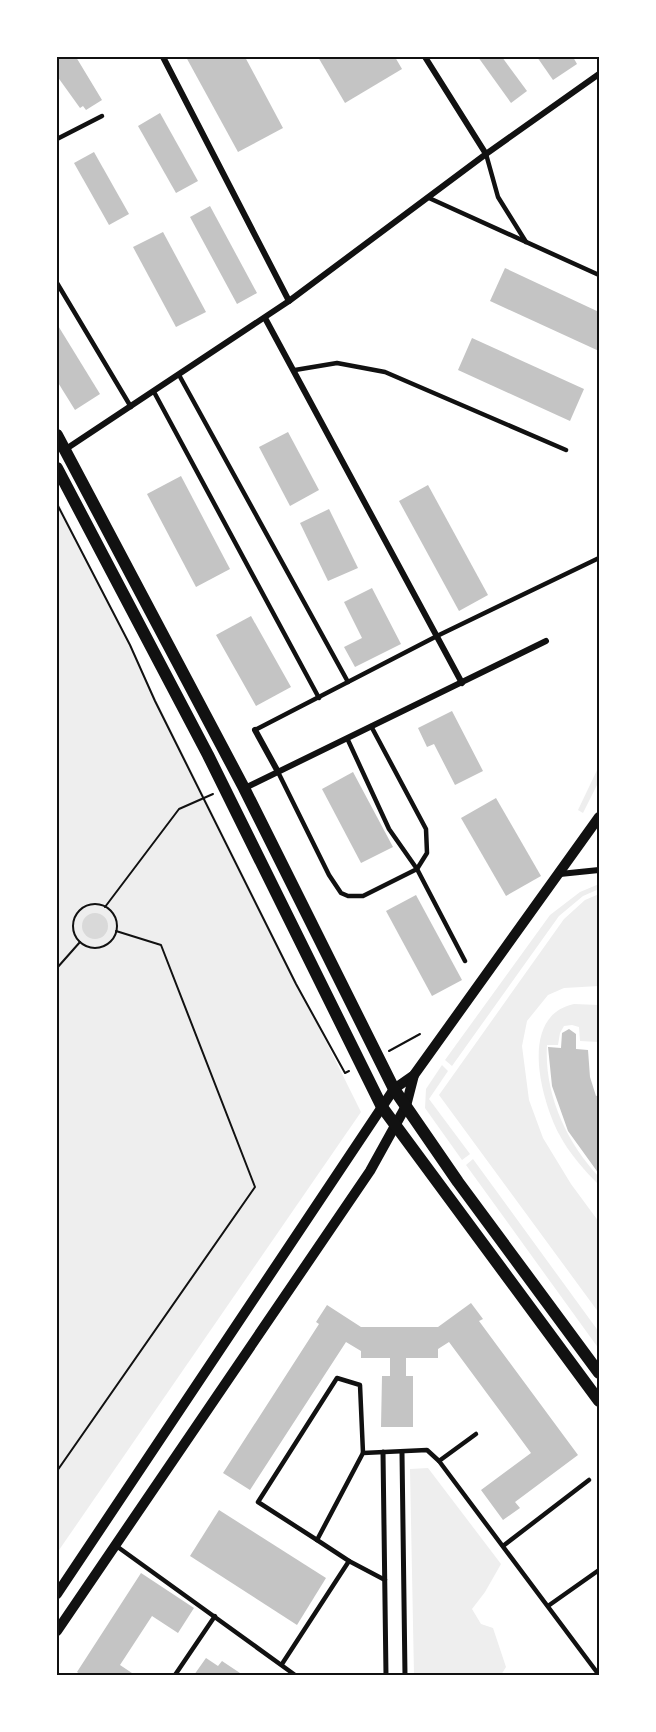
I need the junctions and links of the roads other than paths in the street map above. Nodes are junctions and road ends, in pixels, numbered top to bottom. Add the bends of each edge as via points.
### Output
1 (163, 57) edge
2 (425, 57) edge
3 (599, 74) edge
4 (102, 116) dead end
5 (57, 139) edge
6 (486, 154) junction
7 (429, 198) junction
8 (526, 242) junction
9 (599, 275) edge
10 (57, 283) edge
11 (289, 301) junction
12 (265, 318) junction
13 (295, 370) junction
14 (179, 375) junction
15 (154, 392) junction
16 (131, 407) junction
17 (57, 435) edge
18 (66, 449) junction
19 (566, 450) dead end
20 (57, 468) edge
21 (599, 558) edge
22 (436, 636) junction
23 (546, 641) dead end
24 (348, 682) junction
25 (462, 683) junction
26 (319, 698) junction
27 (371, 726) junction
28 (255, 730) joint
29 (346, 738) junction
30 (277, 770) junction
31 (244, 788) junction
32 (599, 817) edge
33 (417, 869) junction
34 (599, 870) edge
35 (560, 874) junction
36 (465, 961) dead end
37 (414, 1075) junction
38 (394, 1089) junction
39 (406, 1106) junction
40 (382, 1107) junction
41 (395, 1125) junction
42 (599, 1373) edge
43 (599, 1401) edge
44 (476, 1434) dead end
45 (383, 1452) junction
46 (363, 1453) junction
47 (402, 1453) junction
48 (439, 1461) junction
49 (589, 1480) dead end
50 (317, 1540) junction
51 (115, 1545) junction
52 (503, 1546) junction
53 (349, 1561) junction
54 (599, 1570) edge
55 (385, 1580) junction
56 (57, 1594) edge
57 (548, 1606) junction
58 (215, 1616) junction
59 (57, 1631) edge
60 (282, 1664) junction
61 (175, 1675) edge
62 (295, 1675) edge
63 (386, 1675) edge
64 (405, 1675) edge
65 (599, 1675) edge

1 - 11 street
2 - 6 street
3 - 6 street
4 - 5 lane
6 - 7 street
6 - 8 lane via 498,197
7 - 8 lane
7 - 11 street
8 - 9 lane
10 - 16 lane
11 - 12 street
12 - 13 street
12 - 14 street
13 - 19 lane via 337,363 385,372
13 - 22 street
14 - 15 street
14 - 24 lane
15 - 16 street
15 - 26 lane
16 - 18 street
17 - 18 main road
18 - 31 main road
20 - 40 main road via 224,788
21 - 22 lane
22 - 24 lane
22 - 25 street
23 - 25 street
24 - 26 lane
25 - 27 street
26 - 28 lane
27 - 29 street
27 - 33 lane via 426,829 427,853
28 - 30 street
29 - 30 street
29 - 33 lane via 389,829
30 - 31 street
30 - 33 lane via 341,893 363,896
31 - 38 main road
32 - 35 street
33 - 36 lane
34 - 35 street
35 - 37 street
37 - 38 street
37 - 39 street
38 - 39 main road
38 - 40 street
39 - 41 street
39 - 42 main road
40 - 41 main road
40 - 56 street
41 - 43 main road
41 - 51 street via 370,1172
44 - 48 lane
45 - 46 lane
45 - 47 lane
45 - 55 street
46 - 50 lane
46 - 50 lane via 360,1385 337,1378 258,1502
47 - 48 lane via 427,1450
47 - 64 street
48 - 52 lane
49 - 52 lane
50 - 53 lane
51 - 58 lane
51 - 59 street
52 - 57 lane
53 - 55 lane
53 - 60 lane
54 - 57 lane
55 - 63 street
57 - 65 lane
58 - 60 lane
58 - 61 lane
60 - 62 lane

